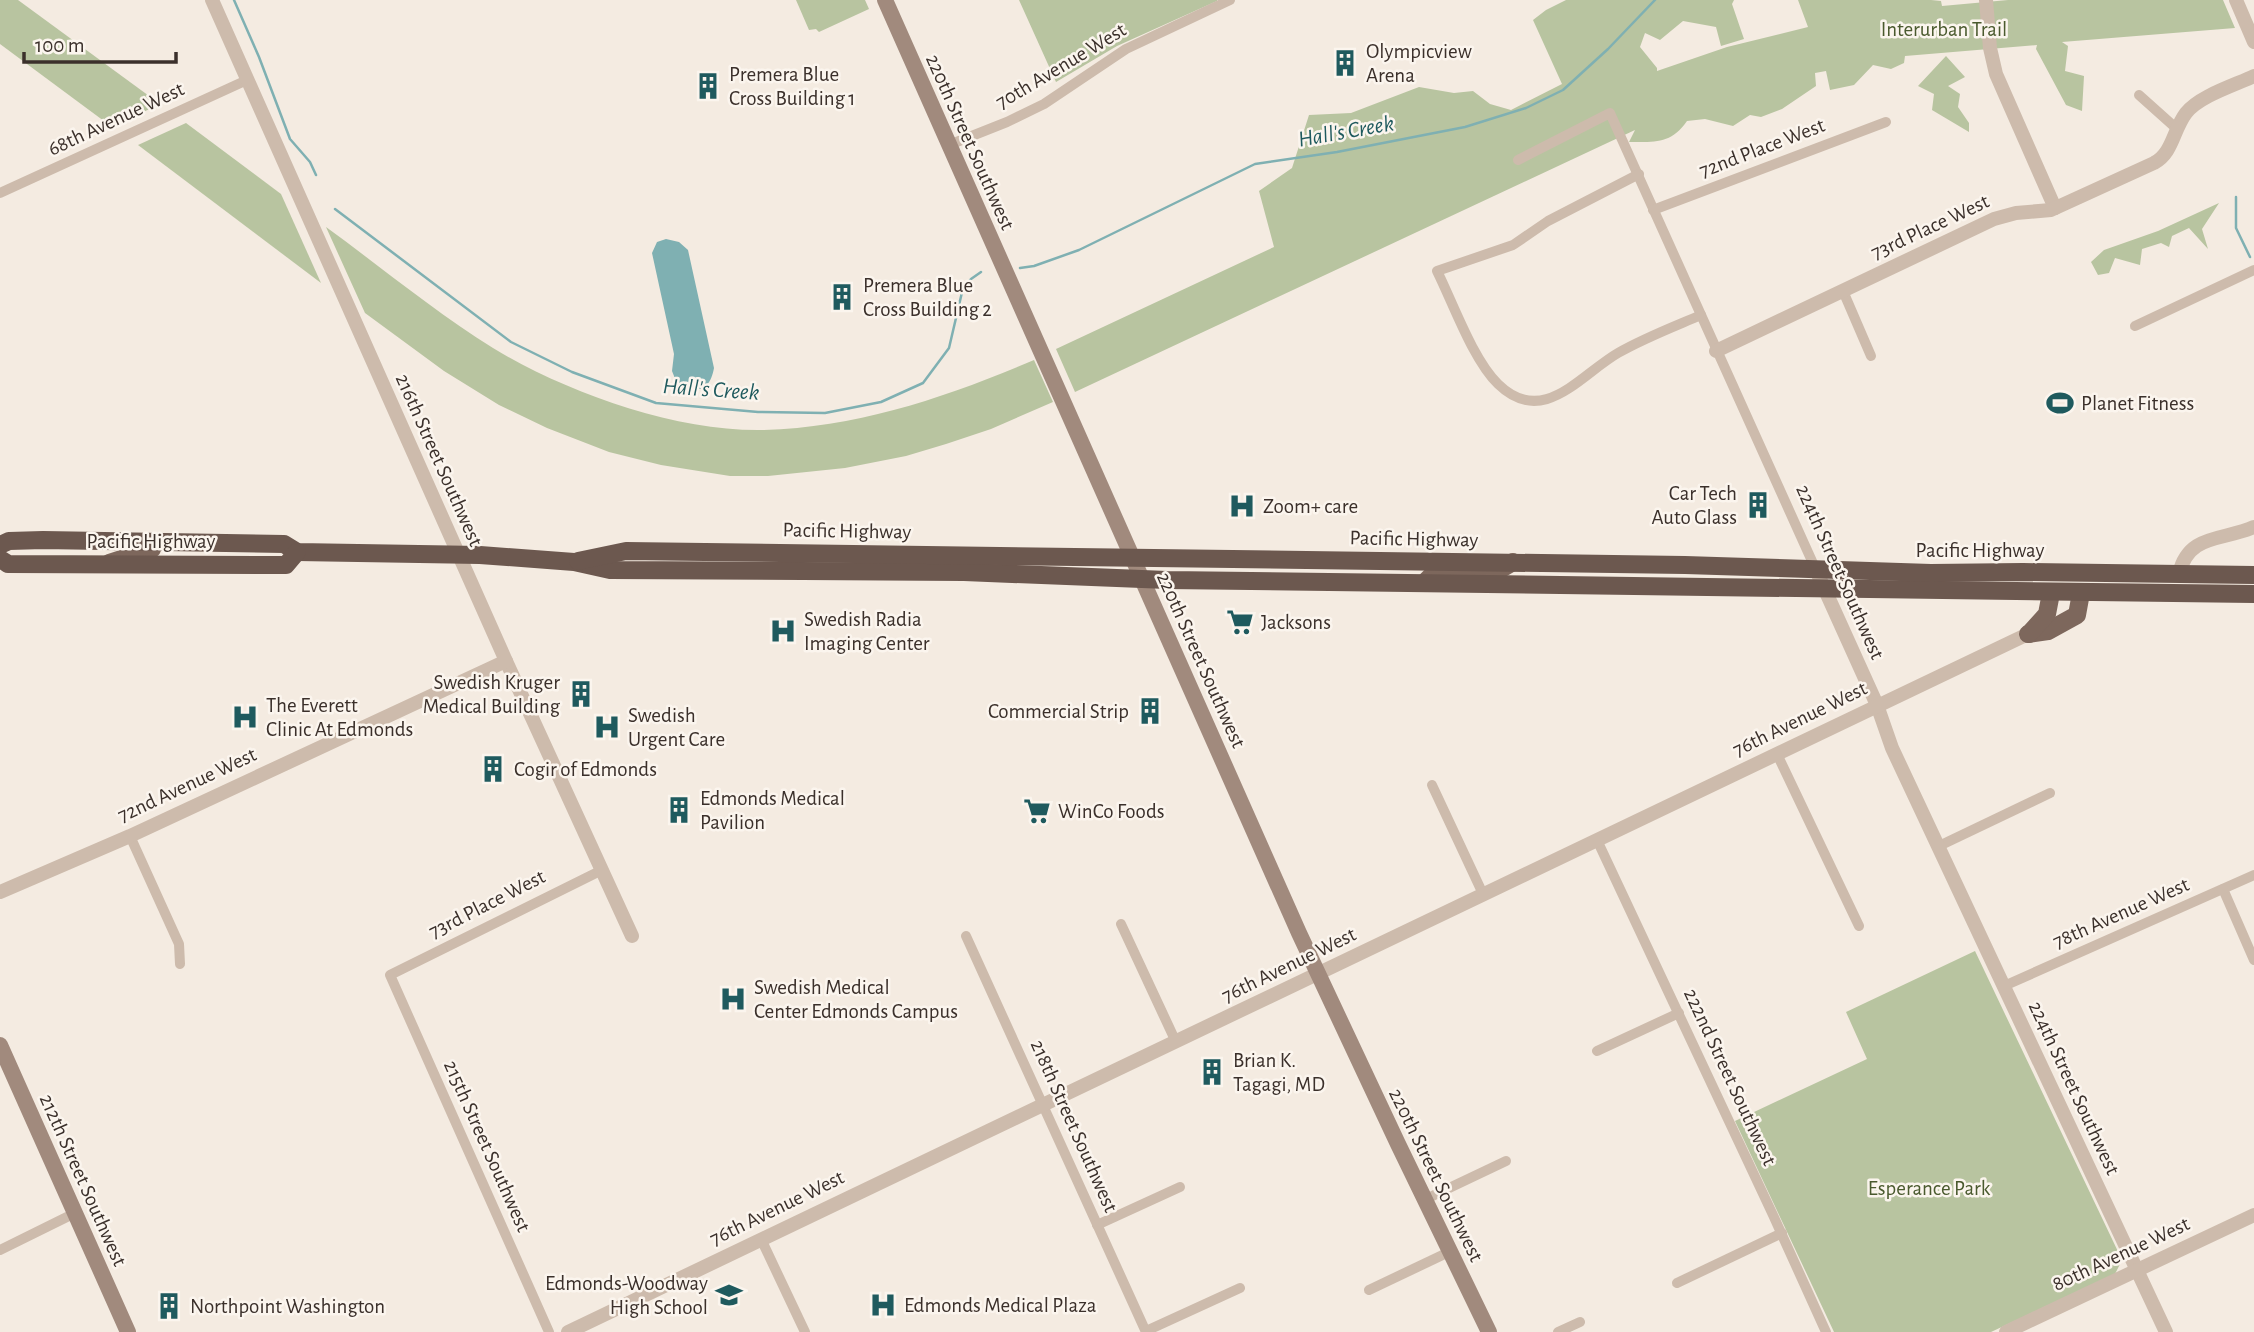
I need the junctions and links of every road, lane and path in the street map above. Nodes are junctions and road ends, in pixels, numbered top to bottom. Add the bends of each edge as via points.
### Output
1 (212, 0) edge
2 (885, 0) edge
3 (1230, 0) edge
4 (1986, 0) edge
5 (2235, 0) edge
6 (2254, 42) edge
7 (2254, 76) edge
8 (247, 80) junction
9 (2139, 95) dead end
10 (1886, 122) dead end
11 (2177, 129) junction
12 (948, 145) junction
13 (1518, 160) dead end
14 (1639, 174) junction
15 (0, 193) edge
16 (2055, 208) junction
17 (1653, 210) junction
18 (2254, 271) edge
19 (1843, 291) junction
20 (1701, 315) junction
21 (2135, 326) dead end
22 (1716, 351) junction
23 (1871, 356) dead end
24 (2254, 527) edge
25 (154, 543) junction
26 (0, 545) edge
27 (297, 552) junction
28 (459, 555) junction
29 (1133, 558) junction
30 (0, 559) edge
31 (574, 562) junction
32 (1513, 562) junction
33 (109, 563) junction
34 (1816, 570) junction
35 (2179, 574) junction
36 (2254, 575) edge
37 (1141, 578) junction
38 (1425, 582) junction
39 (1824, 587) junction
40 (2051, 593) junction
41 (2081, 593) junction
42 (2254, 594) edge
43 (2028, 634) junction
44 (506, 661) junction
45 (1871, 690) junction
46 (1877, 705) junction
47 (1851, 718) junction
48 (1777, 754) junction
49 (1432, 785) dead end
50 (2050, 793) dead end
51 (130, 835) junction
52 (1597, 840) junction
53 (1938, 846) junction
54 (602, 870) junction
55 (2254, 875) edge
56 (2223, 889) junction
57 (0, 892) edge
58 (1483, 894) junction
59 (1121, 924) dead end
60 (1859, 926) dead end
61 (632, 936) dead end
62 (966, 936) dead end
63 (2254, 960) edge
64 (180, 964) dead end
65 (390, 975) joint
66 (1318, 975) junction
67 (2004, 986) junction
68 (1679, 1013) junction
69 (1176, 1042) junction
70 (0, 1045) edge
71 (1597, 1051) dead end
72 (1042, 1105) junction
73 (1506, 1161) dead end
74 (1180, 1186) dead end
75 (1426, 1199) junction
76 (75, 1213) junction
77 (2254, 1215) edge
78 (1097, 1225) junction
79 (1782, 1233) junction
80 (761, 1239) junction
81 (0, 1250) edge
82 (1451, 1251) junction
83 (2136, 1270) junction
84 (1677, 1283) dead end
85 (1240, 1287) dead end
86 (1369, 1290) dead end
87 (1580, 1321) dead end
88 (128, 1332) edge
89 (549, 1332) edge
90 (568, 1332) edge
91 (805, 1332) edge
92 (1146, 1332) edge
93 (1489, 1332) edge
94 (1558, 1332) edge
95 (1826, 1332) edge
96 (2006, 1332) edge
97 (2166, 1332) edge

1 - 8 street, 216th Street Southwest
2 - 12 main road, 220th Street Southwest
3 - 12 street, 70th Avenue West via 1126,49 1044,104
4 - 16 street via 1996,74
5 - 6 street
7 - 11 street, 73rd Place West via 2197,103
8 - 15 street, 68th Avenue West
8 - 28 street, 216th Street Southwest
9 - 11 street
10 - 17 street, 72nd Place West
11 - 16 street, 73rd Place West via 2159,160
12 - 29 main road, 220th Street Southwest
13 - 14 street, 224th Street Southwest via 1610,113
14 - 17 street, 224th Street Southwest
14 - 20 street via 1548,221 1513,245 1437,271 1478,356 1497,383 1514,397 1535,401 1557,396 1609,358
16 - 19 street, 73rd Place West via 2002,216
17 - 20 street, 224th Street Southwest
18 - 21 street
19 - 22 street, 73rd Place West
19 - 23 street
20 - 22 street, 224th Street Southwest
22 - 34 street, 224th Street Southwest
24 - 35 street via 2212,538 2189,550
25 - 26 highway, Pacific Highway via 43,540
25 - 27 highway, Pacific Highway via 284,544
25 - 33 main road via 148,552
27 - 28 highway, Pacific Highway
27 - 33 highway, Pacific Highway via 286,565
28 - 31 highway, Pacific Highway
28 - 44 street, 216th Street Southwest
29 - 31 highway, Pacific Highway via 626,551
29 - 32 highway, Pacific Highway
29 - 37 main road, 220th Street Southwest
30 - 33 highway, Pacific Highway via 8,564
31 - 37 highway, Pacific Highway via 610,570
32 - 34 highway, Pacific Highway
32 - 38 main road via 1496,572 1433,574
34 - 35 highway, Pacific Highway
34 - 39 street, 224th Street Southwest
35 - 36 highway, Pacific Highway
37 - 38 highway, Pacific Highway
37 - 66 main road, 220th Street Southwest
38 - 39 highway, Pacific Highway
39 - 40 highway, Pacific Highway
39 - 45 street, 224th Street Southwest
40 - 41 highway, Pacific Highway
40 - 43 main road via 2047,614
41 - 42 highway, Pacific Highway
41 - 43 main road via 2077,615 2048,631
43 - 46 street, 76th Avenue West
44 - 51 street, 72nd Avenue West
44 - 54 street, 216th Street Southwest
45 - 46 street, 224th Street Southwest
45 - 47 street
46 - 47 street, 76th Avenue West
46 - 53 street, 224th Street Southwest
47 - 48 street, 76th Avenue West
48 - 52 street, 76th Avenue West
48 - 60 street
49 - 58 street
50 - 53 street
51 - 57 street, 72nd Avenue West
51 - 64 street via 179,944
52 - 58 street, 76th Avenue West
52 - 68 street, 222nd Street Southwest
53 - 67 street, 224th Street Southwest
54 - 61 street, 216th Street Southwest
54 - 65 street, 73rd Place West
55 - 56 street, 78th Avenue West
56 - 63 street
56 - 67 street, 78th Avenue West
58 - 66 street, 76th Avenue West
59 - 69 street
62 - 72 street, 218th Street Southwest
65 - 89 street, 215th Street Southwest
66 - 69 street, 76th Avenue West
66 - 75 main road, 220th Street Southwest
67 - 83 street, 224th Street Southwest
68 - 71 street
68 - 79 street, 222nd Street Southwest
69 - 72 street, 76th Avenue West
70 - 76 main road, 212th Street Southwest
72 - 78 street, 218th Street Southwest
72 - 80 street, 76th Avenue West
73 - 75 street
74 - 78 street
75 - 82 main road, 220th Street Southwest
76 - 81 street
76 - 88 main road, 212th Street Southwest
77 - 83 street, 80th Avenue West
78 - 92 street, 218th Street Southwest
79 - 84 street
79 - 95 street, 222nd Street Southwest
80 - 90 street, 76th Avenue West
80 - 91 street
82 - 86 street
82 - 93 main road, 220th Street Southwest
83 - 96 street, 80th Avenue West
83 - 97 street, 224th Street Southwest
85 - 92 street
87 - 94 street

